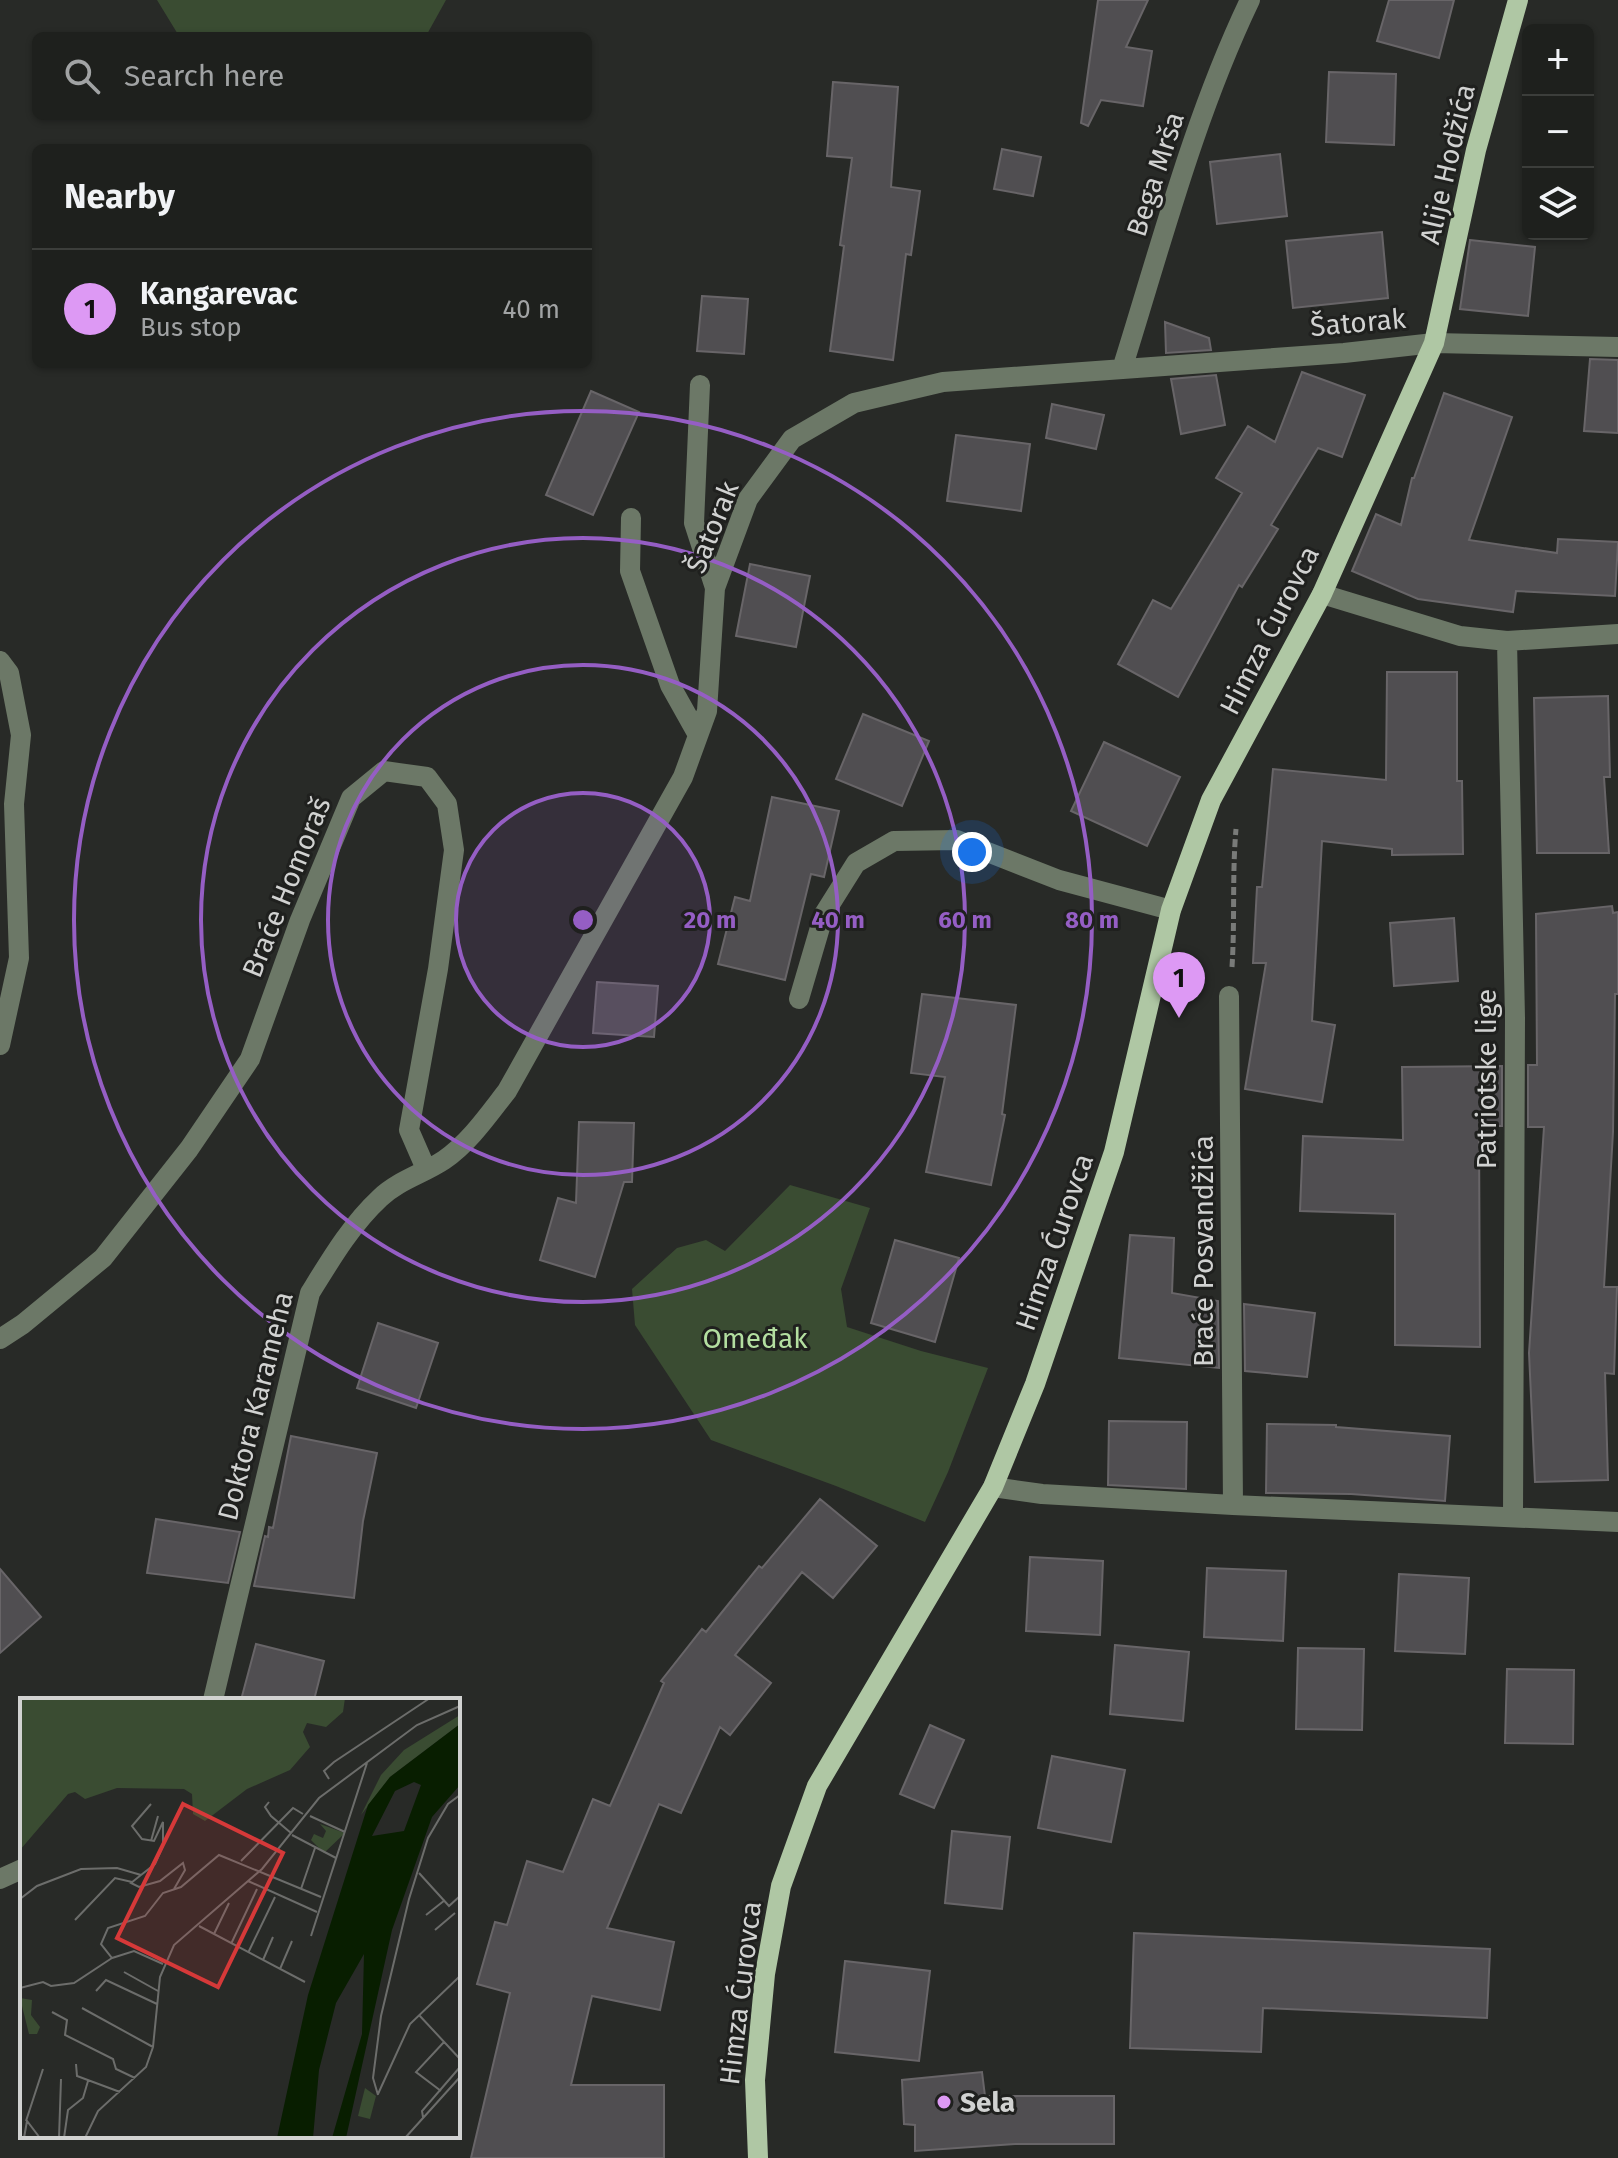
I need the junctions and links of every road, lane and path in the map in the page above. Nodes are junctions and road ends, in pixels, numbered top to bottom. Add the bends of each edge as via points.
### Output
1 (1250, 0) edge
2 (1518, 0) edge
3 (1434, 343) junction
4 (1618, 347) edge
5 (1122, 369) junction
6 (700, 385) dead end
7 (631, 518) dead end
8 (715, 588) junction
9 (1322, 594) junction
10 (1618, 634) edge
11 (1507, 641) junction
12 (0, 661) edge
13 (698, 735) junction
14 (1237, 824) dead end
15 (1171, 910) junction
16 (1229, 996) joint
17 (799, 999) dead end
18 (0, 1045) edge
19 (426, 1169) junction
20 (0, 1339) edge
21 (993, 1487) junction
22 (1233, 1505) junction
23 (1513, 1517) junction
24 (1618, 1522) edge
25 (213, 1698) edge
26 (20, 1870) edge
27 (0, 1879) edge
28 (758, 2158) edge

1 - 5 street, Bega Mrša via 1225,51
2 - 3 main road, Alije Hodžića via 1476,150
3 - 4 street, Šatorak
3 - 5 street, Šatorak
3 - 9 main road, Himza Ćurovca
5 - 8 street, Šatorak via 943,382 854,403 792,439 748,499
6 - 8 street via 694,523
7 - 13 street via 630,571 670,685
8 - 13 street, Šatorak via 707,711
9 - 11 street via 1460,636
9 - 15 main road, Himza Ćurovca via 1211,800
10 - 11 street
11 - 23 street, Patriotske lige via 1515,1018
12 - 18 street via 9,673 21,735 14,804 19,958
13 - 19 street, Šatorak via 683,777 507,1091 446,1159
14 - 16 path
15 - 17 street via 1059,880 957,840 894,841 856,863 824,914
15 - 21 main road, Himza Ćurovca via 1114,1152 1035,1384
16 - 22 street, Braće Posvandžića
19 - 20 street, Braće Homoraš via 409,1130 454,850 447,804 427,777 384,771 351,798 250,1059 189,1149 103,1258
19 - 25 street, Doktora Karameha via 379,1198 344,1238 310,1293
21 - 22 street
21 - 28 main road, Himza Ćurovca via 817,1786 781,1886 765,1974 755,2080
22 - 23 street
23 - 24 street
26 - 27 street

